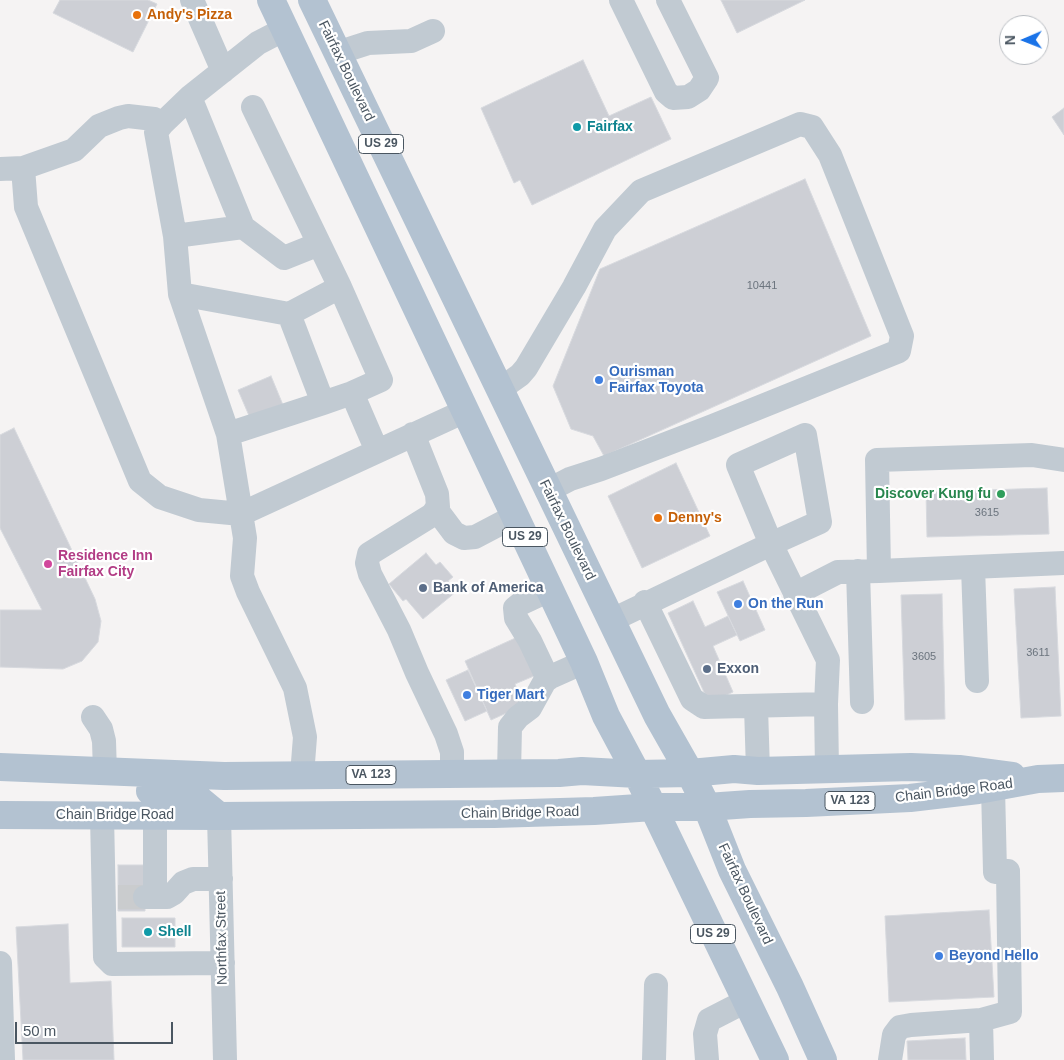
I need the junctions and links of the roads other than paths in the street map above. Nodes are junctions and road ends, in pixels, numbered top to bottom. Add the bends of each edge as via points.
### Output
1 (192, 0) edge
2 (271, 0) edge
3 (312, 0) edge
4 (621, 0) edge
5 (668, 0) edge
6 (285, 30) junction
7 (432, 31) dead end
8 (337, 53) junction
9 (223, 71) junction
10 (190, 98) junction
11 (253, 107) dead end
12 (163, 123) junction
13 (11, 169) edge
14 (243, 227) junction
15 (175, 236) junction
16 (319, 244) junction
17 (340, 287) junction
18 (180, 294) junction
19 (289, 314) junction
20 (499, 390) junction
21 (352, 393) junction
22 (323, 403) junction
23 (465, 411) junction
24 (228, 434) junction
25 (413, 434) junction
26 (377, 451) junction
27 (1064, 460) edge
28 (547, 490) junction
29 (436, 509) junction
30 (241, 514) junction
31 (515, 516) junction
32 (771, 544) junction
33 (1064, 563) edge
34 (973, 567) junction
35 (869, 571) junction
36 (550, 590) junction
37 (795, 594) junction
38 (645, 602) junction
39 (612, 620) junction
40 (584, 662) junction
41 (548, 678) junction
42 (977, 681) dead end
43 (862, 702) dead end
44 (826, 704) junction
45 (756, 707) junction
46 (93, 716) dead end
47 (0, 767) edge
48 (827, 770) junction
49 (758, 771) junction
50 (105, 772) junction
51 (509, 773) junction
52 (690, 773) junction
53 (452, 774) junction
54 (637, 774) junction
55 (302, 775) junction
56 (1051, 779) edge
57 (0, 786) edge
58 (993, 787) junction
59 (653, 807) junction
60 (707, 807) junction
61 (0, 815) edge
62 (102, 815) junction
63 (155, 816) junction
64 (219, 816) junction
65 (221, 879) junction
66 (0, 963) edge
67 (223, 963) junction
68 (656, 985) dead end
69 (746, 1001) junction
70 (981, 1020) junction
71 (3, 1060) edge
72 (225, 1060) edge
73 (654, 1060) edge
74 (707, 1060) edge
75 (775, 1060) edge
76 (823, 1060) edge
77 (890, 1060) edge
78 (982, 1060) edge

1 - 9 street
2 - 6 main road, US 29
3 - 8 main road, Fairfax Boulevard / US 29
4 - 5 street via 666,92 673,98 688,97 699,90 707,78
6 - 9 street via 258,43
6 - 23 main road, US 29
7 - 8 street via 411,41 368,43
8 - 20 main road, Fairfax Boulevard / US 29
9 - 10 street
10 - 12 street
10 - 14 street
11 - 16 street
12 - 13 street via 128,116 119,118 99,126 74,150
12 - 15 street via 156,132
13 - 30 street via 140,481 168,500 199,510
14 - 15 street
14 - 16 street via 284,258
15 - 18 street
16 - 17 street
17 - 19 street
17 - 21 street via 381,380
18 - 19 street
18 - 24 street
19 - 22 street
20 - 28 main road, Fairfax Boulevard / US 29
20 - 28 street via 526,368 605,229 641,191 800,124 812,127 830,155 902,336 898,352
21 - 22 street
21 - 26 street
22 - 24 street
23 - 25 street
23 - 31 main road, US 29
24 - 30 street
25 - 26 street
25 - 29 street via 438,494
26 - 30 street
27 - 35 street via 1032,455 877,460
28 - 39 main road, Fairfax Boulevard / US 29
29 - 31 street via 454,532 464,538 475,536
29 - 53 street via 432,515 369,554 367,563 446,734 452,752
30 - 55 street via 245,538 242,576 295,688 305,737
31 - 36 main road, US 29
32 - 32 street via 738,465 805,435 820,522
32 - 37 street
32 - 38 street
33 - 34 street
34 - 35 street
34 - 42 street
35 - 37 street via 838,572
35 - 43 street
36 - 40 main road, US 29
36 - 41 street via 515,608 516,618
37 - 44 street via 828,660
38 - 39 street
38 - 45 street via 692,699 704,708
39 - 52 main road, Fairfax Boulevard / US 29 via 657,715
40 - 41 street
40 - 54 main road, US 29 via 606,716
41 - 51 street via 530,708 510,727
44 - 45 street
44 - 48 street
45 - 49 street
46 - 50 street via 104,741
47 - 50 main road, Chain Bridge Road / VA 123
48 - 49 main road, Chain Bridge Road / VA 123
48 - 56 main road, Chain Bridge Road / VA 123 via 947,768
49 - 52 main road, Chain Bridge Road / VA 123
50 - 55 main road, Chain Bridge Road / VA 123 via 187,776
51 - 53 main road, Chain Bridge Road / VA 123
51 - 54 main road, Chain Bridge Road / VA 123 via 582,771
52 - 54 main road, Chain Bridge Road / VA 123
52 - 60 main road, Fairfax Boulevard / US 29
53 - 55 main road, Chain Bridge Road / VA 123
54 - 59 main road, US 29
56 - 58 main road, Chain Bridge Road / VA 123
57 - 64 main road via 177,792 196,797
58 - 60 main road, Chain Bridge Road / VA 123 via 901,798
58 - 70 street via 995,872 1008,871 1010,1012
59 - 60 main road, Chain Bridge Road / VA 123
59 - 64 main road, Chain Bridge Road / VA 123 via 494,814
59 - 69 main road, US 29
60 - 76 main road, Fairfax Boulevard / US 29 via 732,870
61 - 62 main road, Chain Bridge Road / VA 123
62 - 63 main road, Chain Bridge Road / VA 123
62 - 67 street via 111,896 105,957 112,964
63 - 64 main road, Chain Bridge Road / VA 123
63 - 65 street via 150,897 167,897 193,878
64 - 65 street, Northfax Street
65 - 67 street, Northfax Street
66 - 71 street
67 - 72 street, Northfax Street
68 - 73 street
69 - 74 street via 709,1020 705,1034
69 - 75 main road, US 29
70 - 77 street via 900,1027 894,1035
70 - 78 street

